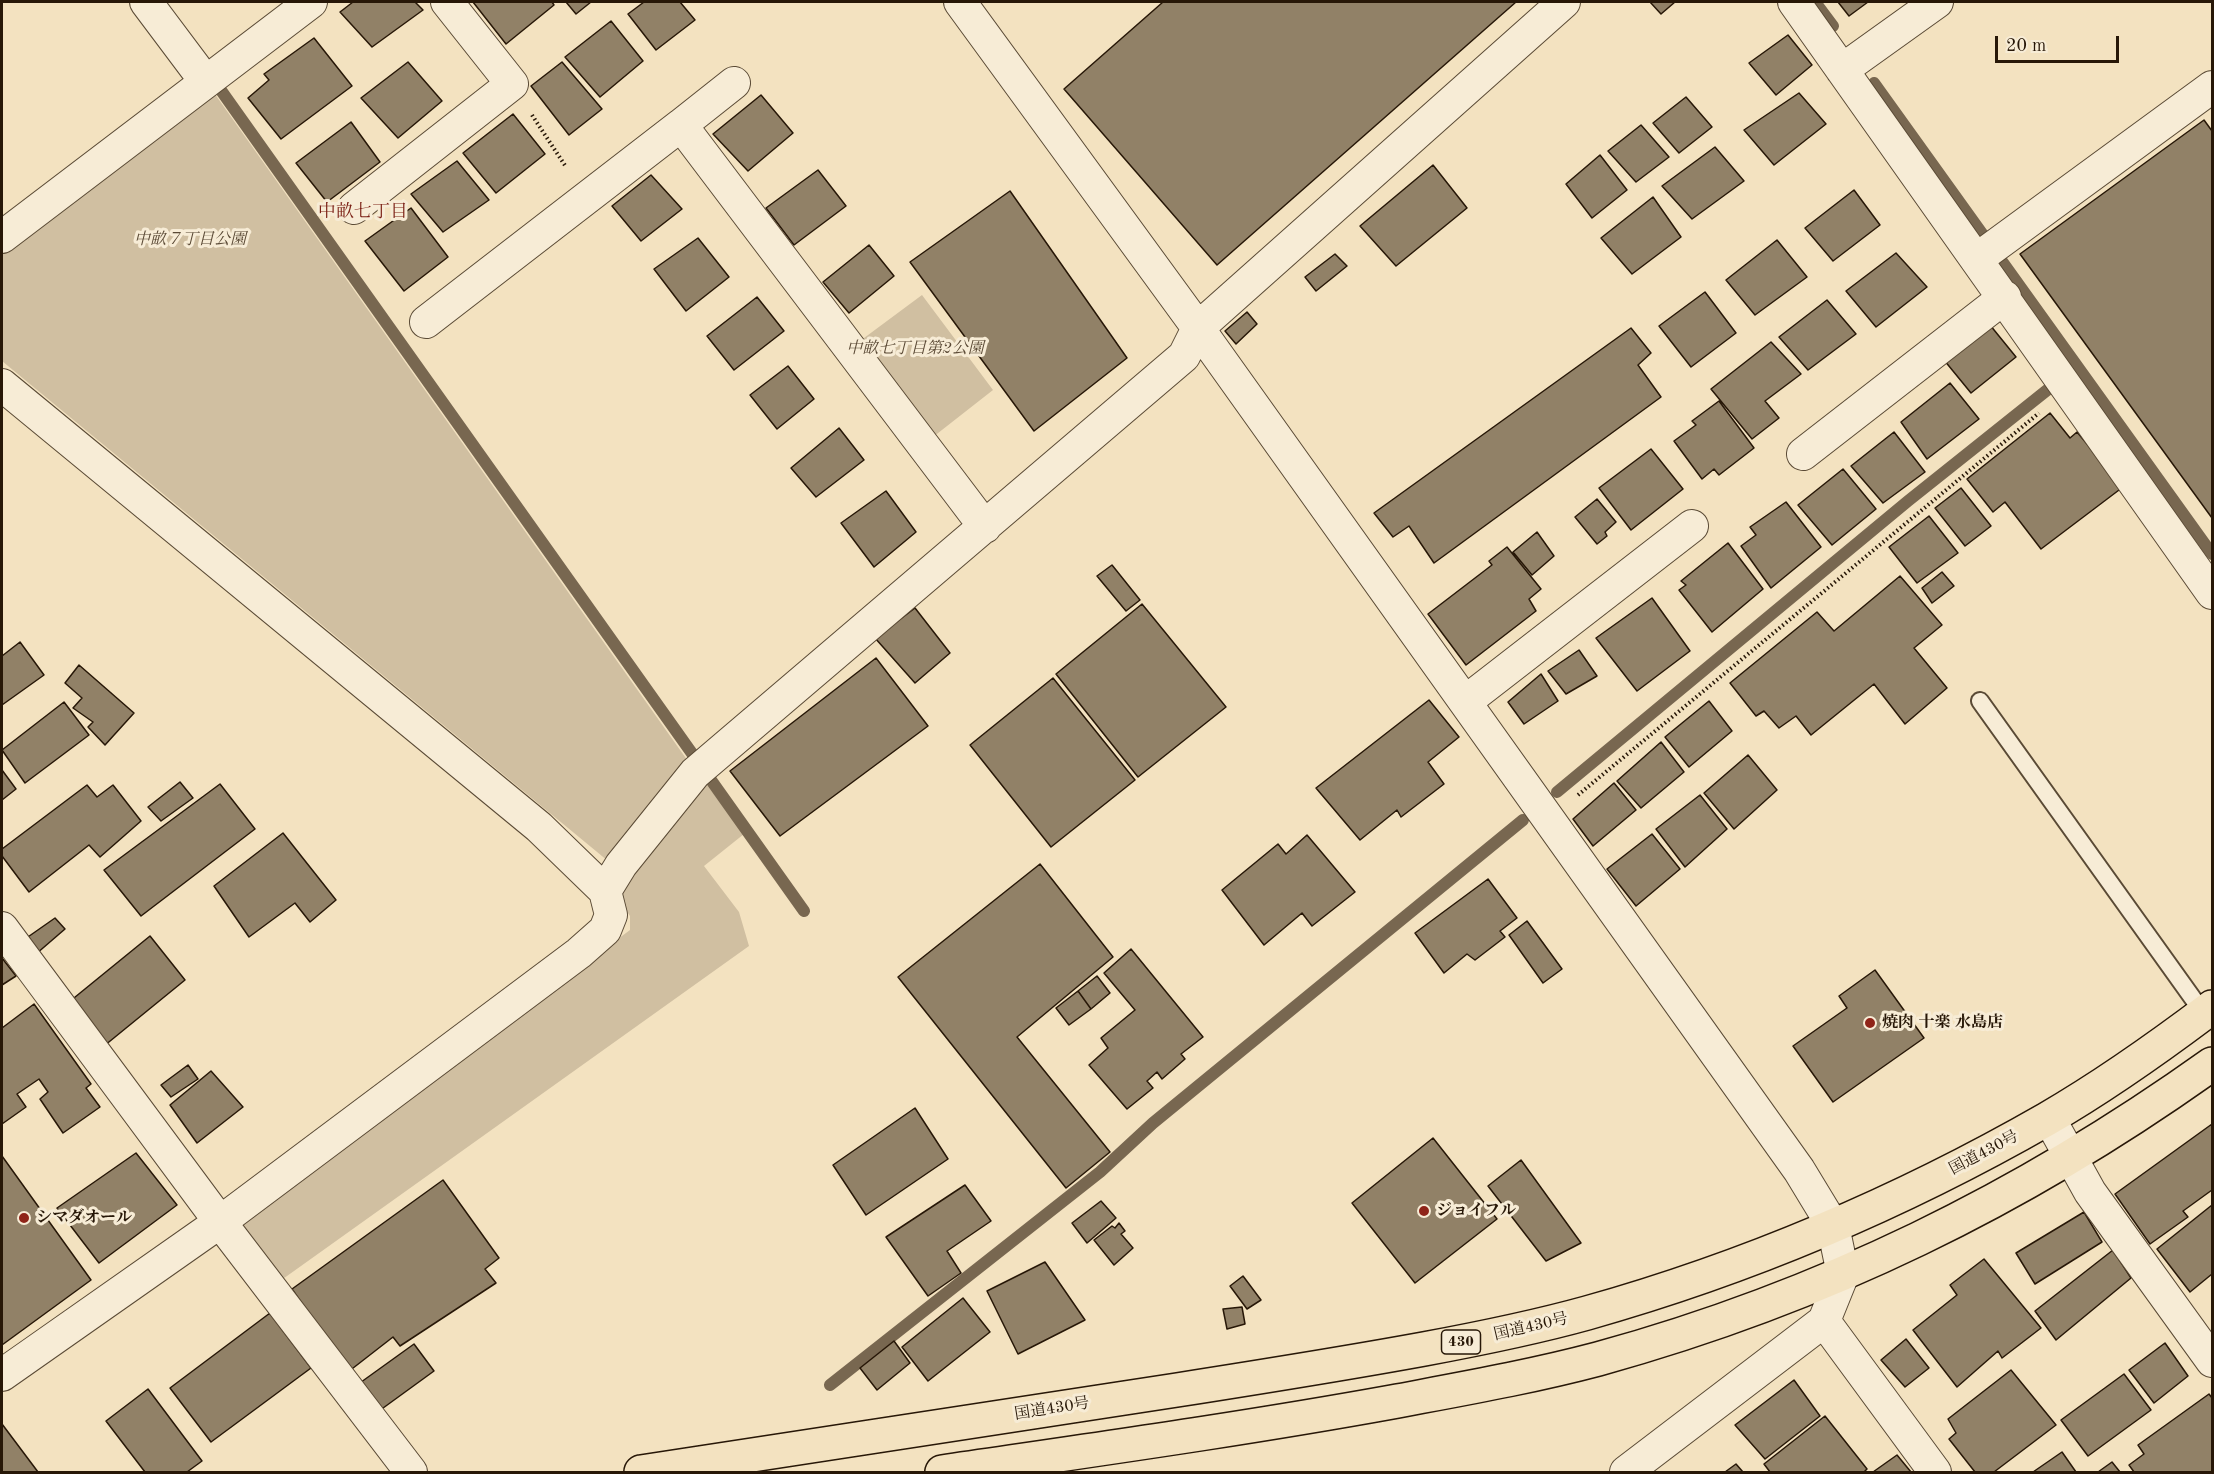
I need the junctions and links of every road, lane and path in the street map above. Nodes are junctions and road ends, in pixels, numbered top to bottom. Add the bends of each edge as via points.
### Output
1 (146, 2) edge
2 (311, 2) edge
3 (447, 2) edge
4 (960, 2) edge
5 (1564, 2) edge
6 (1794, 2) edge
7 (1937, 2) edge
8 (1842, 70) junction
9 (212, 77) junction
10 (734, 83) dead end
11 (512, 84) junction
12 (2212, 87) edge
13 (681, 125) junction
14 (569, 172) dead end
15 (354, 208) dead end
16 (2, 237) edge
17 (1988, 250) junction
18 (2005, 297) junction
19 (426, 322) dead end
20 (1198, 328) junction
21 (2, 385) edge
22 (2068, 390) junction
23 (1803, 454) dead end
24 (1692, 526) dead end
25 (985, 527) junction
26 (2212, 593) edge
27 (1980, 701) dead end
28 (1465, 702) junction
29 (1549, 819) junction
30 (605, 891) junction
31 (2, 928) edge
32 (2208, 1010) edge
33 (2212, 1064) edge
34 (2049, 1118) junction
35 (2070, 1158) junction
36 (220, 1222) junction
37 (1833, 1226) junction
38 (1843, 1274) junction
39 (1824, 1321) junction
40 (2212, 1361) edge
41 (2, 1375) edge
42 (411, 1473) edge
43 (642, 1473) edge
44 (942, 1473) edge
45 (1626, 1473) edge
46 (1935, 1473) edge

1 - 9 street
2 - 9 street
3 - 11 street
4 - 20 street
5 - 20 street
6 - 8 street
7 - 8 street
8 - 17 street
9 - 16 street
10 - 13 street
11 - 14 path
11 - 15 street
12 - 17 street
13 - 19 street
13 - 25 street
17 - 18 street
18 - 22 street
18 - 23 street
20 - 25 street via 1184,356
20 - 28 street
21 - 30 street via 539,827
22 - 26 street
22 - 29 path
24 - 28 street
25 - 30 street via 702,768 621,865
27 - 32 lane
28 - 29 street
29 - 37 street via 1799,1170
30 - 36 street via 611,915 605,930 579,953
31 - 36 street
32 - 34 highway, 国道430号 / 430
33 - 35 highway
34 - 35 street
34 - 37 highway, 国道430号 / 430 via 1941,1176
35 - 38 highway via 1949,1224
35 - 40 street via 2090,1192
36 - 41 street
36 - 42 street
37 - 38 street
37 - 43 highway, 国道430号 / 430 via 1664,1290 1492,1336 1327,1367
38 - 39 street
38 - 44 highway via 1697,1328 1596,1359 1490,1384
39 - 45 street
39 - 46 street

